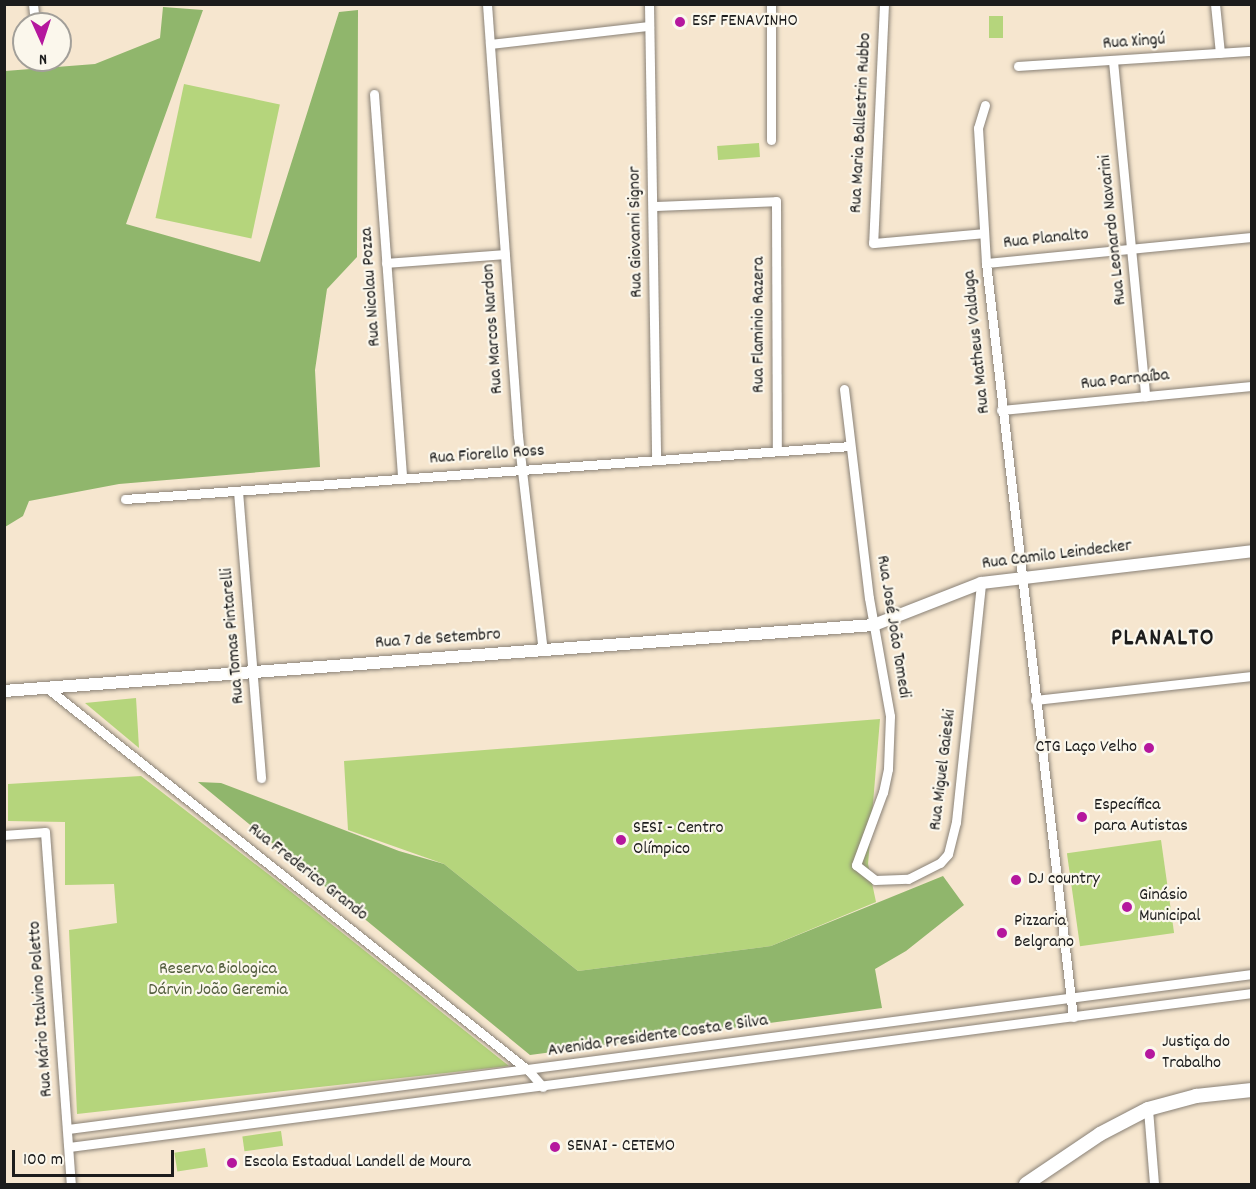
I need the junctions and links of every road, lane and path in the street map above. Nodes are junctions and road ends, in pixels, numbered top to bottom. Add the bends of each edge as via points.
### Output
1 (487, 4) edge
2 (649, 4) edge
3 (771, 4) edge
4 (884, 4) edge
5 (1215, 4) edge
6 (649, 26) junction
7 (490, 44) junction
8 (1251, 51) edge
9 (1220, 53) junction
10 (1113, 61) junction
11 (1018, 66) dead end
12 (374, 94) dead end
13 (984, 105) dead end
14 (771, 140) dead end
15 (654, 206) junction
16 (984, 233) junction
17 (1251, 237) edge
18 (1133, 248) junction
19 (505, 254) junction
20 (387, 263) junction
21 (987, 263) junction
22 (1251, 386) edge
23 (844, 389) dead end
24 (1145, 396) junction
25 (1001, 410) junction
26 (850, 446) junction
27 (777, 450) junction
28 (656, 459) junction
29 (524, 470) junction
30 (402, 478) junction
31 (238, 491) junction
32 (125, 499) dead end
33 (1251, 551) edge
34 (1020, 576) junction
35 (981, 584) junction
36 (874, 625) junction
37 (543, 651) junction
38 (254, 670) junction
39 (1251, 676) edge
40 (47, 688) junction
41 (4, 691) edge
42 (1035, 700) junction
43 (261, 778) dead end
44 (4, 835) edge
45 (856, 866) joint
46 (1251, 974) edge
47 (1182, 985) junction
48 (1251, 993) edge
49 (1070, 998) junction
50 (1185, 1001) junction
51 (1072, 1017) junction
52 (867, 1025) junction
53 (869, 1044) junction
54 (529, 1071) junction
55 (543, 1087) junction
56 (1251, 1090) edge
57 (339, 1095) junction
58 (277, 1103) junction
59 (1148, 1109) junction
60 (343, 1112) junction
61 (279, 1120) junction
62 (68, 1129) junction
63 (69, 1147) junction
64 (71, 1185) edge
65 (1026, 1185) edge
66 (1154, 1185) edge

1 - 7 street, Rua Marcos Nardon
2 - 6 street, Rua Giovanni Signor
3 - 14 street
4 - 16 street, Rua Maria Ballestrin Rubbo via 873,243
5 - 9 street
6 - 7 street
6 - 15 street, Rua Giovanni Signor
7 - 19 street, Rua Marcos Nardon
8 - 9 street, Rua Xingú
9 - 10 street, Rua Xingú
10 - 11 street, Rua Xingú
10 - 18 street, Rua Leonardo Navarini
12 - 20 street, Rua Nicolau Pozza
13 - 16 street, Rua Matheus Valduga via 978,128
15 - 27 street, Rua Flaminio Razera via 776,201
15 - 28 street, Rua Giovanni Signor
16 - 21 street, Rua Matheus Valduga
17 - 18 street, Rua Planalto
18 - 21 street, Rua Planalto
18 - 24 street, Rua Leonardo Navarini
19 - 20 street
19 - 29 street, Rua Marcos Nardon
20 - 30 street, Rua Nicolau Pozza
21 - 25 street, Rua Matheus Valduga
22 - 24 street, Rua Parnaíba
23 - 26 street, Rua José João Tomedi
24 - 25 street, Rua Parnaíba
25 - 34 street, Rua Matheus Valduga
26 - 27 street, Rua Fiorello Ross
26 - 36 street, Rua José João Tomedi
27 - 28 street, Rua Fiorello Ross
28 - 29 street, Rua Fiorello Ross
29 - 30 street, Rua Fiorello Ross
29 - 37 street, Rua Marcos Nardon
30 - 31 street, Rua Fiorello Ross
31 - 32 street, Rua Fiorello Ross
31 - 38 street, Rua Tomas Pintarelli
33 - 34 street, Rua Camilo Leindecker
34 - 35 street, Rua Camilo Leindecker
34 - 42 street, Rua Matheus Valduga
35 - 36 street, Rua Camilo Leindecker
35 - 45 street, Rua Miguel Gaieski via 956,822 948,854 925,873 887,883 875,880
36 - 37 street, Rua 7 de Setembro
36 - 45 street, Rua José João Tomedi via 887,686 890,744 883,792
37 - 38 street, Rua 7 de Setembro
38 - 40 street, Rua 7 de Setembro
38 - 43 street, Rua Tomas Pintarelli
39 - 42 street
40 - 41 street, Rua 7 de Setembro
40 - 54 street, Rua Frederico Grando
42 - 49 street, Rua Matheus Valduga
44 - 62 street, Rua Mário Italvino Poletto via 45,832
46 - 47 street, Avenida Presidente Costa e Silva
47 - 49 street, Avenida Presidente Costa e Silva
47 - 50 street
48 - 50 street, Avenida Presidente Costa e Silva
49 - 51 street, Rua Matheus Valduga
49 - 52 street, Avenida Presidente Costa e Silva
50 - 51 street, Avenida Presidente Costa e Silva
51 - 53 street, Avenida Presidente Costa e Silva
52 - 53 street
52 - 54 street, Avenida Presidente Costa e Silva
53 - 55 street, Avenida Presidente Costa e Silva
54 - 55 street, Rua Frederico Grando
54 - 57 street, Avenida Presidente Costa e Silva
55 - 60 street, Avenida Presidente Costa e Silva
56 - 59 main road via 1196,1096
57 - 58 street, Avenida Presidente Costa e Silva
57 - 60 street
58 - 61 street
58 - 62 street, Avenida Presidente Costa e Silva
59 - 65 main road via 1100,1134
59 - 66 street
60 - 61 street, Avenida Presidente Costa e Silva
61 - 63 street, Avenida Presidente Costa e Silva
62 - 63 street, Rua Mário Italvino Poletto
63 - 64 street, Rua Mário Italvino Poletto

